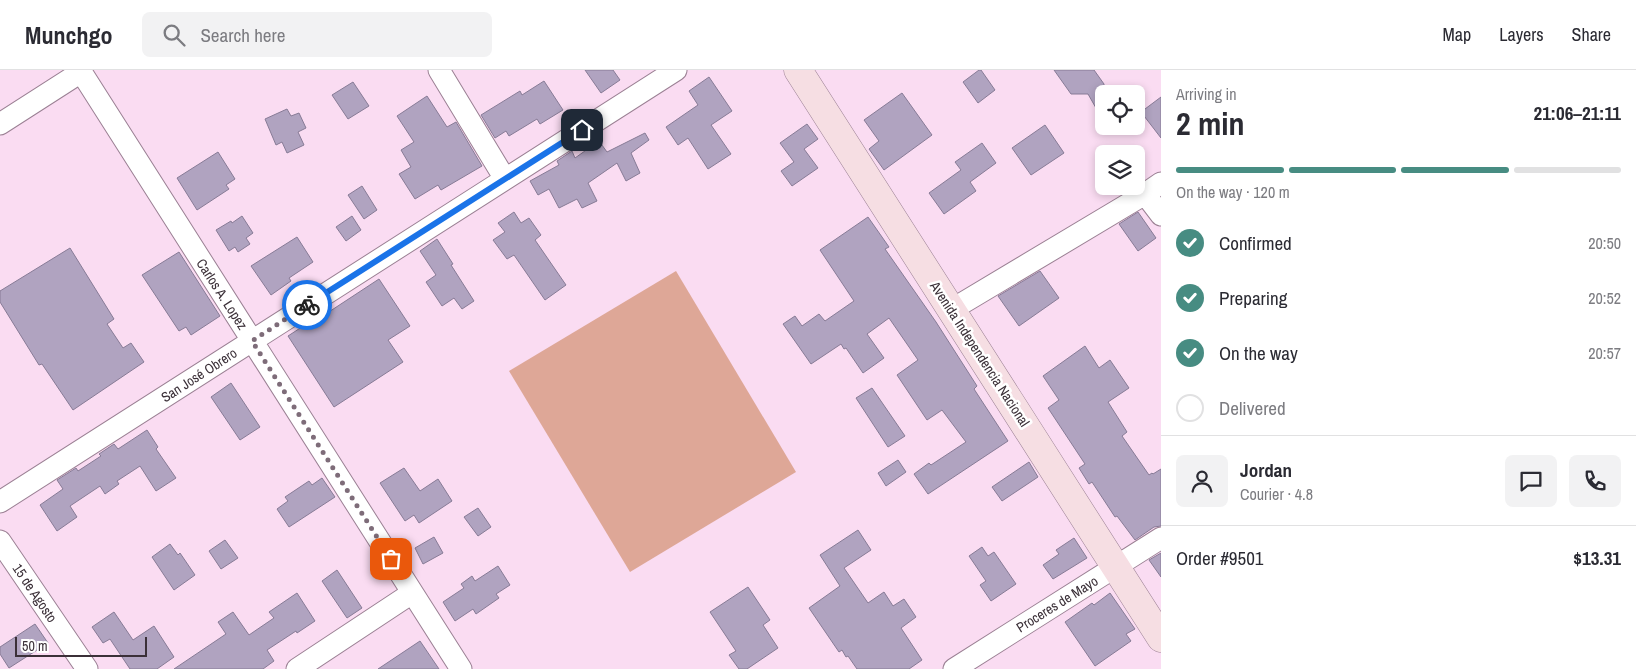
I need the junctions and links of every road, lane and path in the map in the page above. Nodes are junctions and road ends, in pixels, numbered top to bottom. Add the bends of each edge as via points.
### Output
1 (439, 70) edge
2 (676, 70) edge
3 (81, 71) edge
4 (802, 71) edge
5 (0, 124) edge
6 (505, 179) junction
7 (1153, 188) edge
8 (1161, 215) edge
9 (951, 310) junction
10 (252, 341) junction
11 (0, 502) edge
12 (1161, 538) edge
13 (0, 541) edge
14 (1115, 567) junction
15 (412, 593) junction
16 (1161, 638) edge
17 (88, 669) edge
18 (297, 669) edge
19 (461, 669) edge
20 (954, 669) edge

1 - 6 street
2 - 6 street, San José Obrero
3 - 5 street
3 - 10 street, Carlos A. Lopez
4 - 9 main road, Avenida Independencia Nacional
6 - 10 street, San José Obrero
7 - 8 street
7 - 9 street
9 - 14 main road, Avenida Independencia Nacional
10 - 11 street, San José Obrero
10 - 15 street, Carlos A. Lopez
12 - 14 street, Proceres de Mayo
13 - 17 street, 15 de Agosto
14 - 16 main road, Avenida Independencia Nacional
14 - 20 street, Proceres de Mayo
15 - 18 street
15 - 19 street, Carlos A. Lopez

